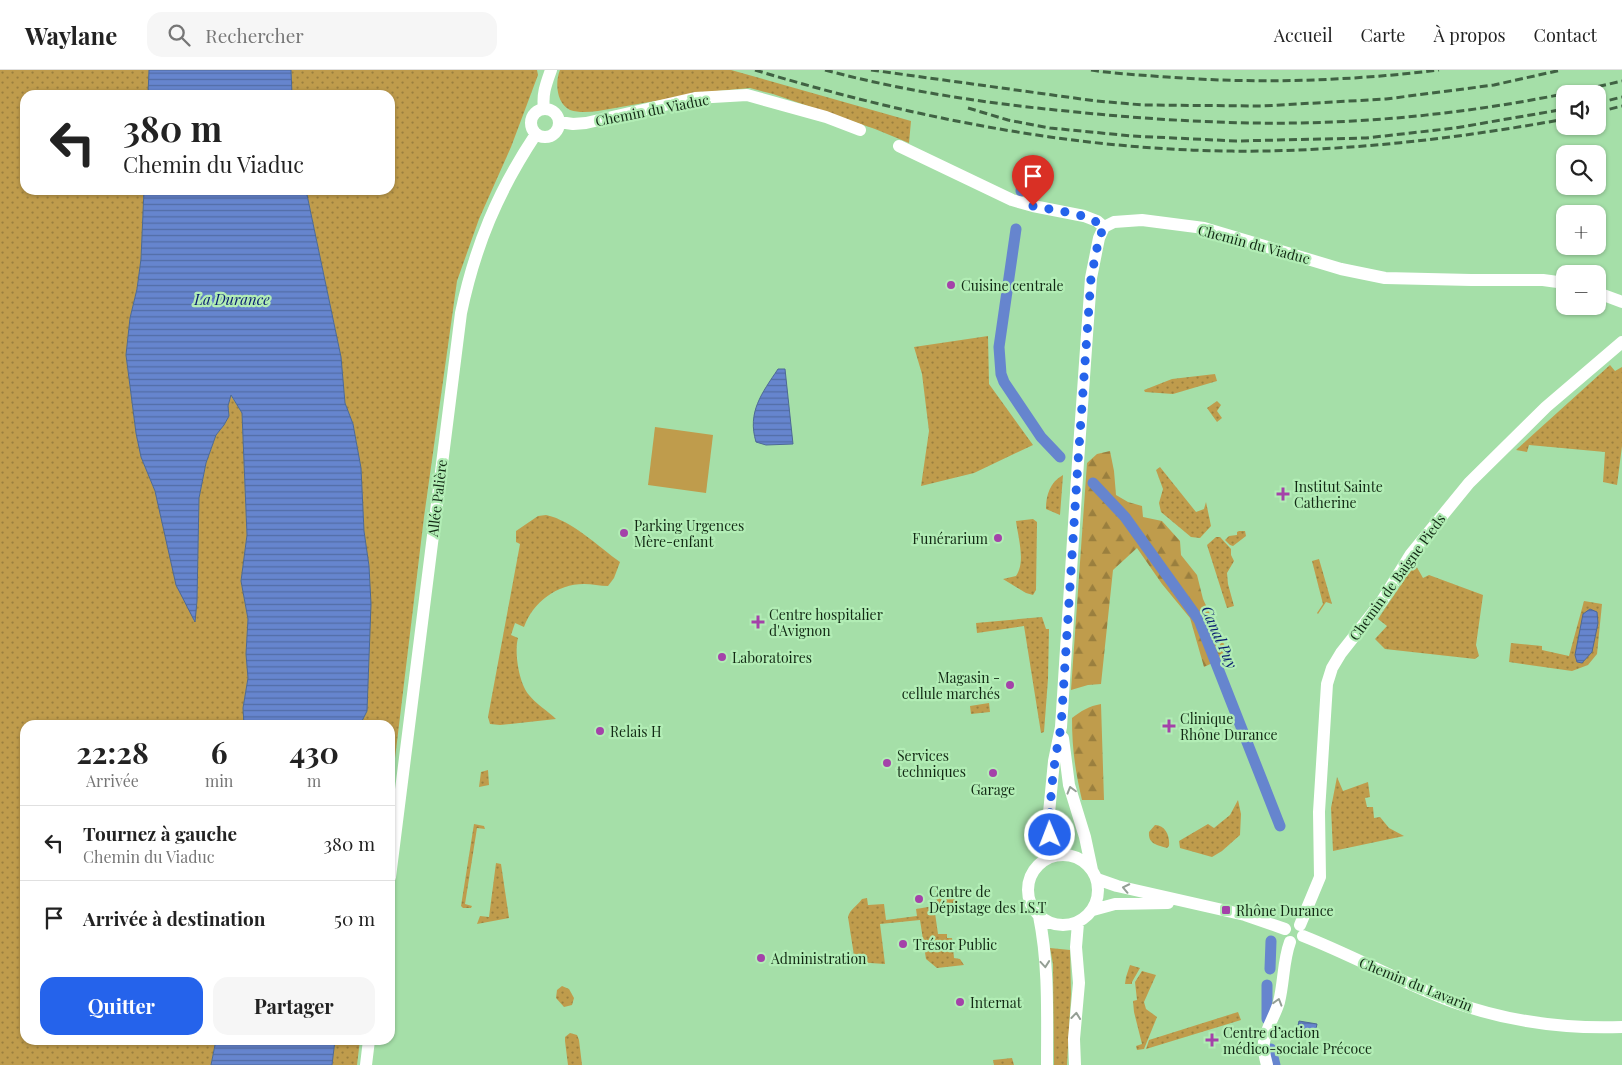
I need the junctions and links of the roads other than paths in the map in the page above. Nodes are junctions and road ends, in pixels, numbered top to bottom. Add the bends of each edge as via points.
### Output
1 (551, 70) edge
2 (544, 108) junction
3 (559, 122) junction
4 (860, 130) dead end
5 (536, 134) junction
6 (899, 146) dead end
7 (1104, 227) junction
8 (1556, 282) edge
9 (1606, 297) edge
10 (1622, 302) edge
11 (1622, 342) edge
12 (1061, 727) junction
13 (395, 836) edge
14 (1049, 858) junction
15 (1094, 875) junction
16 (1191, 903) junction
17 (1093, 910) junction
18 (1039, 916) junction
19 (1078, 922) junction
20 (1285, 929) junction
21 (1302, 930) junction
22 (1290, 942) junction
23 (1622, 1027) edge
24 (368, 1045) edge
25 (366, 1065) edge
26 (1047, 1065) edge
27 (1075, 1065) edge
28 (1267, 1065) edge

1 - 2 street via 543,90
2 - 3 street via 555,112
2 - 5 street via 537,111 531,120
3 - 4 street, Chemin du Viaduc via 586,123 695,98 747,95
3 - 5 street via 557,131 550,136
5 - 13 street, Allée Palière via 492,212 468,277
6 - 7 street via 1012,200 1084,216
7 - 8 street, Chemin du Viaduc via 1114,222 1142,220 1204,228 1341,269 1385,278
7 - 12 street via 1091,278
9 - 10 street
11 - 21 street, Chemin de Baigne Pieds via 1546,407 1469,483 1411,554 1382,601 1332,668 1318,812 1321,873
12 - 14 street via 1049,813
15 -> 12 street via 1069,785
14 - 15 street via 1068,855 1077,858 1086,863
14 - 18 street via 1035,869 1028,885 1030,902
16 -> 15 street via 1117,886
15 - 17 street via 1098,890
16 - 17 street via 1132,903
16 - 20 street via 1245,915
17 - 19 street
18 - 19 street via 1053,924
18 -> 26 street via 1046,981
27 -> 19 street
20 - 21 street via 1292,923
20 - 22 street
21 - 22 street via 1297,942
21 - 23 street, Chemin du Lavarin via 1445,998 1482,1011 1549,1024
28 -> 22 street via 1264,1042 1278,1004
24 - 25 street

